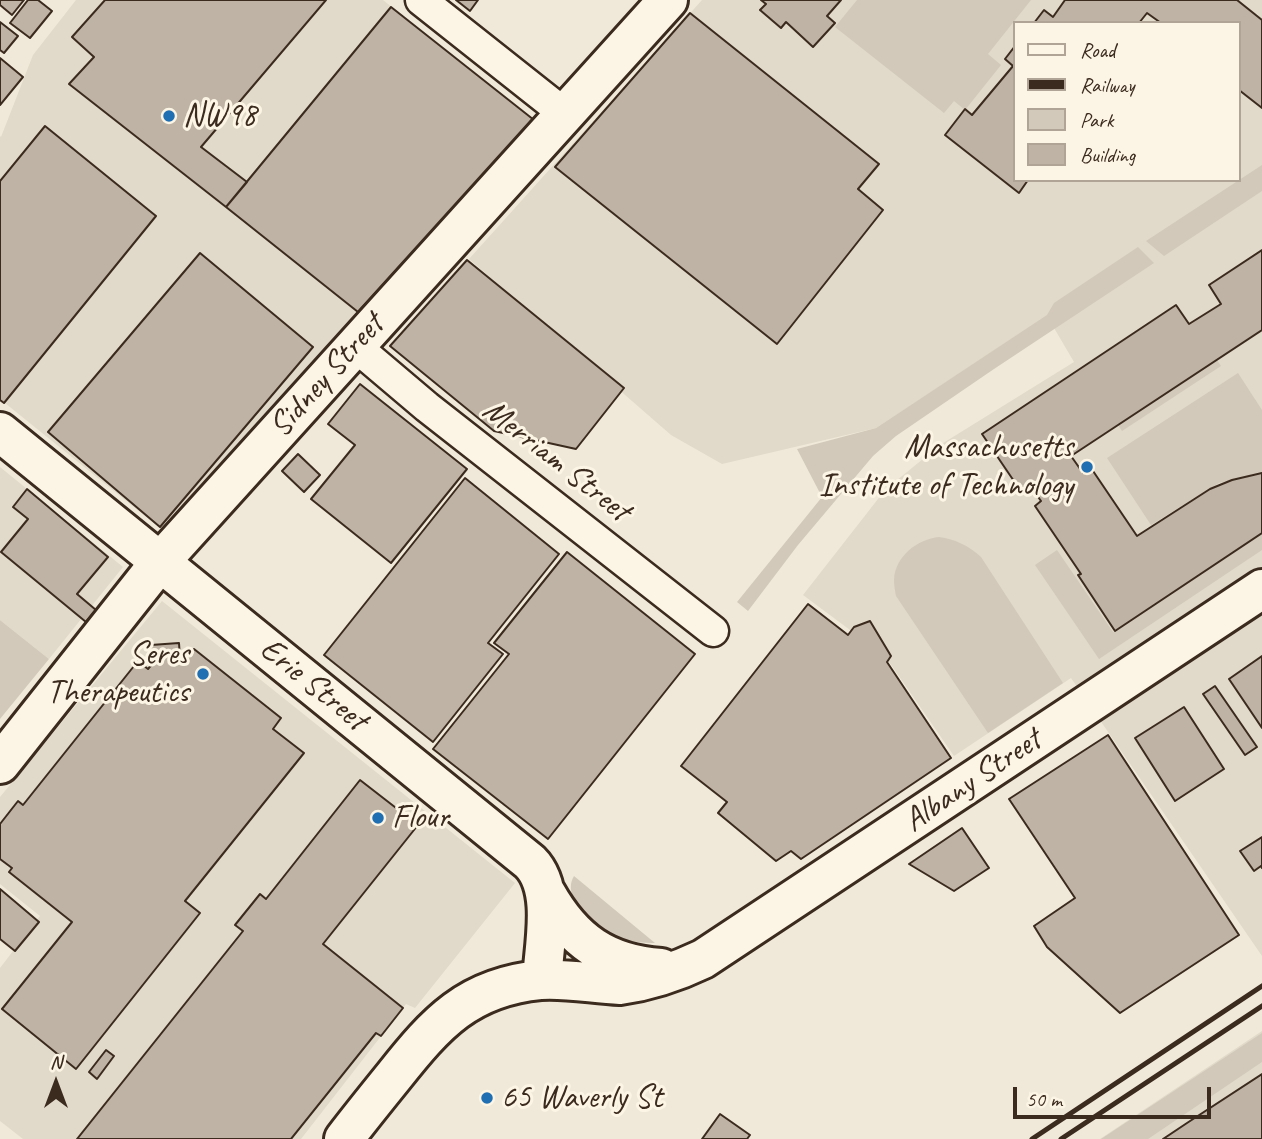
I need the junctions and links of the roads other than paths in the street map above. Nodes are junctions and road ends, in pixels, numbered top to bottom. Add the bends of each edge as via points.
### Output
1 (421, 0) edge
2 (668, 0) edge
3 (565, 114) junction
4 (355, 346) junction
5 (0, 432) edge
6 (160, 562) junction
7 (1262, 589) edge
8 (712, 631) dead end
9 (0, 764) edge
10 (546, 893) junction
11 (681, 968) junction
12 (542, 980) junction
13 (344, 1139) edge

1 - 3 street
2 - 3 main road, Sidney Street
3 - 4 main road, Sidney Street
4 - 6 main road, Sidney Street
4 - 8 street, Merriam Street
5 - 6 main road, Erie Street
6 - 9 main road, Sidney Street
6 - 10 main road, Erie Street via 526,858 538,871
7 - 11 main road, Albany Street via 732,941
10 - 11 main road, Albany Street via 570,927 602,953 637,965
10 - 12 main road, Erie Street
11 - 12 main road, Albany Street via 620,985
12 - 13 main road, Albany Street via 491,992 439,1023

